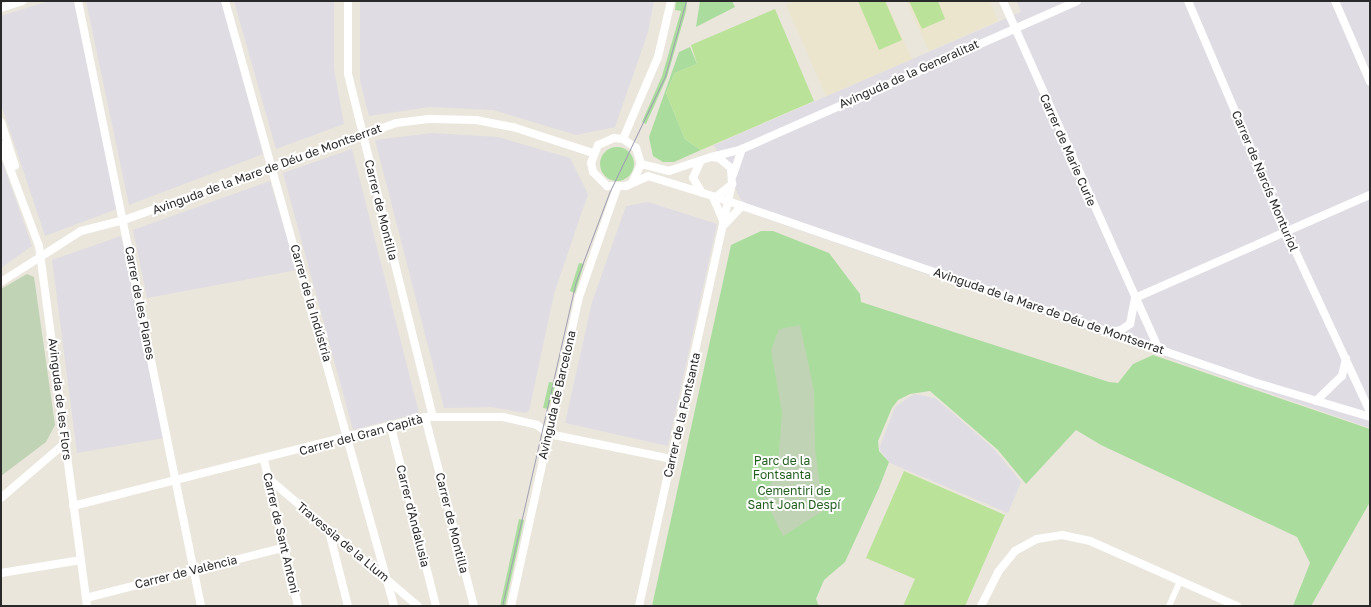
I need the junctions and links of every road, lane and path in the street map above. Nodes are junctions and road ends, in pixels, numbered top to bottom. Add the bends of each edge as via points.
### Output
1 (23, 1) edge
2 (78, 1) edge
3 (225, 1) edge
4 (348, 1) edge
5 (671, 1) edge
6 (1003, 1) edge
7 (1076, 1) edge
8 (1188, 1) edge
9 (1335, 1) edge
10 (1, 8) edge
11 (1014, 29) junction
12 (1370, 82) edge
13 (1, 122) edge
14 (361, 133) junction
15 (623, 139) junction
16 (1, 145) edge
17 (742, 149) junction
18 (593, 153) junction
19 (711, 157) junction
20 (700, 162) junction
21 (641, 164) junction
22 (271, 168) junction
23 (732, 180) junction
24 (633, 181) junction
25 (617, 188) junction
26 (702, 193) junction
27 (22, 194) junction
28 (1370, 196) edge
29 (714, 197) junction
30 (730, 201) junction
31 (742, 206) junction
32 (124, 220) junction
33 (725, 224) junction
34 (1287, 233) junction
35 (41, 258) junction
36 (1, 282) edge
37 (1135, 298) junction
38 (1109, 332) junction
39 (1159, 350) junction
40 (1346, 358) junction
41 (1316, 401) junction
42 (1370, 412) edge
43 (429, 417) junction
44 (1370, 417) edge
45 (390, 426) junction
46 (549, 434) junction
47 (349, 436) junction
48 (66, 442) junction
49 (264, 460) junction
50 (672, 460) junction
51 (268, 478) junction
52 (176, 480) junction
53 (1, 498) edge
54 (74, 506) junction
55 (329, 531) junction
56 (286, 547) junction
57 (81, 560) junction
58 (195, 570) junction
59 (1, 573) edge
60 (385, 578) junction
61 (1180, 581) junction
62 (86, 602) edge
63 (201, 606) edge
64 (298, 606) edge
65 (348, 606) edge
66 (394, 606) edge
67 (418, 606) edge
68 (436, 606) edge
69 (474, 606) edge
70 (511, 606) edge
71 (639, 606) edge
72 (982, 606) edge
73 (1169, 606) edge
74 (1236, 606) edge

1 - 10 street
2 - 32 street, Carrer de les Planes
3 - 22 street, Carrer de la Indústria
4 - 14 street, Carrer de Montilla via 348,74
5 - 15 street via 658,57
6 - 11 street, Carrer de Marie Curie
7 - 11 street, Avinguda de la Generalitat
8 - 34 street, Carrer de Narcís Monturiol
9 - 12 street
11 - 17 street, Avinguda de la Generalitat
11 - 37 street, Carrer de Marie Curie
13 - 27 street, Avinguda de les Flors
14 - 18 street, Avinguda de la Mare de Déu de Montserrat via 431,119 476,120 514,127
14 - 22 street, Avinguda de la Mare de Déu de Montserrat
14 - 43 street, Carrer de Montilla
15 - 18 street via 606,140
15 - 21 street via 636,148
16 - 27 street, Avinguda de les Flors
17 - 19 street, Avinguda de la Generalitat
17 - 23 street
18 - 25 street via 592,168 599,181
19 - 20 street
19 - 23 street via 726,162
20 - 21 street via 669,171
20 - 26 street via 693,178
21 - 24 street
22 - 32 street, Avinguda de la Mare de Déu de Montserrat
22 - 47 street, Carrer de la Indústria
23 - 29 street
23 - 30 street, Carrer de la Fontsanta
24 - 25 street
24 - 26 street via 654,176
25 - 46 street, Avinguda de Barcelona via 579,298
26 - 29 street
27 - 35 street, Avinguda de les Flors
28 - 34 street
29 - 30 street
29 - 33 street
30 - 31 street, Avinguda de la Mare de Déu de Montserrat
30 - 33 street, Carrer de la Fontsanta
31 - 33 street
31 - 38 street, Avinguda de la Mare de Déu de Montserrat
32 - 35 street, Avinguda de la Mare de Déu de Montserrat via 81,232
32 - 52 street, Carrer de les Planes
33 - 50 street, Carrer de la Fontsanta
34 - 37 street
34 - 40 street, Carrer de Narcís Monturiol
35 - 36 street, Avinguda de la Mare de Déu de Montserrat
35 - 48 street, Avinguda de les Flors
37 - 38 street via 1130,324 1122,330
37 - 39 street, Carrer de Marie Curie
38 - 39 street, Avinguda de la Mare de Déu de Montserrat
39 - 41 street, Avinguda de la Mare de Déu de Montserrat
40 - 41 street via 1342,376
40 - 42 street, Carrer de Narcís Monturiol
41 - 44 street, Avinguda de la Mare de Déu de Montserrat
43 - 45 street, Carrer del Gran Capità
43 - 46 street, Carrer del Gran Capità via 503,417 536,425
43 - 69 street, Carrer de Montilla
45 - 47 street, Carrer del Gran Capità
45 - 68 street, Carrer d'Andalusia
46 - 50 street, Carrer del Gran Capità
46 - 70 street, Avinguda de Barcelona
47 - 49 street, Carrer del Gran Capità
47 - 60 street, Carrer de la Indústria
48 - 53 street
48 - 54 street, Avinguda de les Flors
49 - 51 street, Carrer de Sant Antoni
49 - 52 street, Carrer del Gran Capità
50 - 71 street, Carrer de la Fontsanta
51 - 55 street, Travessia de la Llum
51 - 56 street, Carrer de Sant Antoni
52 - 54 street, Carrer del Gran Capità
52 - 58 street, Carrer de les Planes
54 - 57 street, Avinguda de les Flors
55 - 60 street, Travessia de la Llum
55 - 65 street
56 - 58 street, Carrer de València
56 - 64 street, Carrer de Sant Antoni
57 - 59 street
57 - 62 street, Avinguda de les Flors
58 - 62 street, Carrer de València
58 - 63 street, Carrer de les Planes
60 - 66 street, Carrer de la Indústria
60 - 67 street, Travessia de la Llum
61 - 72 street via 1080,537 1062,535 1037,538 1004,563
61 - 73 street
61 - 74 street

